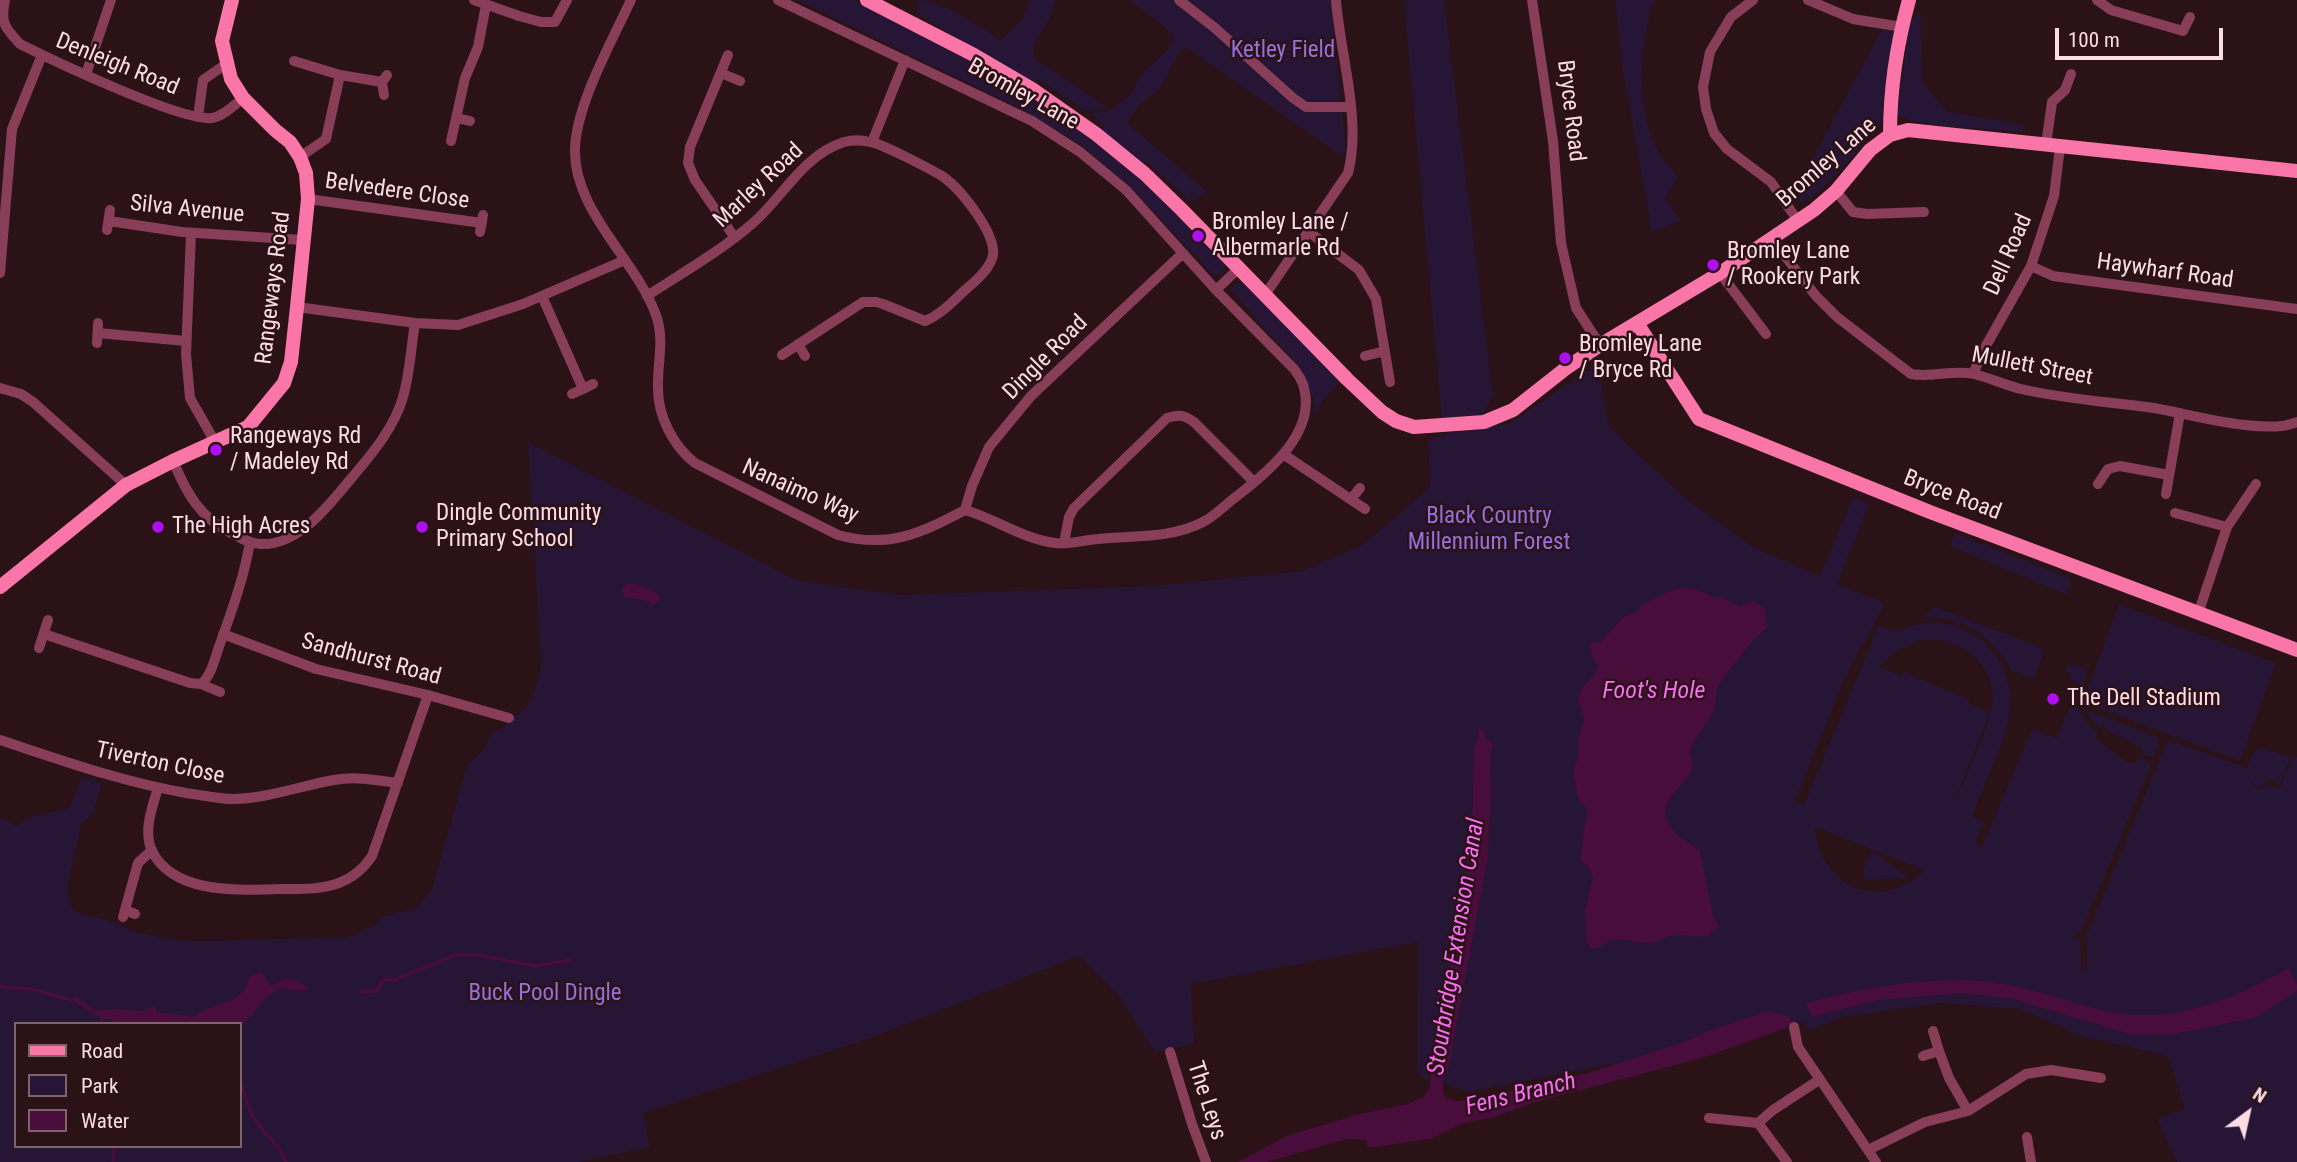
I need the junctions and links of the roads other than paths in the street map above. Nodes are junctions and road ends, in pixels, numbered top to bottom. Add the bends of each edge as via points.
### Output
1 (5, 0) edge
2 (111, 0) edge
3 (232, 0) edge
4 (474, 0) edge
5 (567, 0) edge
6 (631, 0) edge
7 (778, 0) edge
8 (1179, 0) edge
9 (1336, 0) edge
10 (1532, 0) edge
11 (1753, 0) edge
12 (1808, 0) edge
13 (1909, 0) edge
14 (2097, 0) edge
15 (877, 2) edge
16 (486, 5) junction
17 (2190, 17) dead end
18 (1902, 27) junction
19 (3, 29) edge
20 (42, 55) junction
21 (728, 55) dead end
22 (302, 60) dead end
23 (905, 60) junction
24 (226, 64) junction
25 (721, 73) junction
26 (86, 74) junction
27 (2071, 74) dead end
28 (340, 75) junction
29 (740, 81) dead end
30 (384, 95) dead end
31 (243, 97) junction
32 (1350, 107) junction
33 (198, 117) junction
34 (457, 118) junction
35 (470, 121) dead end
36 (1890, 135) junction
37 (451, 141) dead end
38 (872, 142) junction
39 (2053, 146) junction
40 (5, 155) edge
41 (300, 157) junction
42 (2297, 172) edge
43 (1836, 191) junction
44 (308, 199) junction
45 (1924, 212) dead end
46 (108, 220) dead end
47 (1798, 221) junction
48 (482, 223) dead end
49 (1309, 232) junction
50 (191, 233) junction
51 (735, 238) junction
52 (1771, 238) junction
53 (302, 240) junction
54 (1183, 253) junction
55 (625, 260) junction
56 (0, 266) edge
57 (2031, 266) junction
58 (1239, 268) junction
59 (0, 273) edge
60 (1720, 273) junction
61 (1216, 290) junction
62 (1265, 295) junction
63 (542, 296) junction
64 (647, 296) junction
65 (297, 307) junction
66 (2297, 309) edge
67 (415, 323) junction
68 (1637, 323) junction
69 (98, 333) dead end
70 (1766, 334) dead end
71 (186, 341) junction
72 (798, 344) junction
73 (1600, 345) junction
74 (1385, 351) junction
75 (782, 355) dead end
76 (804, 356) dead end
77 (1366, 356) dead end
78 (1973, 373) junction
79 (1390, 382) dead end
80 (0, 387) edge
81 (572, 394) dead end
82 (2180, 414) junction
83 (2297, 422) edge
84 (215, 442) junction
85 (1283, 454) junction
86 (173, 461) junction
87 (2169, 475) junction
88 (1254, 482) junction
89 (2098, 484) dead end
90 (2256, 484) dead end
91 (127, 485) junction
92 (1360, 488) dead end
93 (2166, 494) dead end
94 (1352, 499) junction
95 (1365, 509) dead end
96 (965, 510) junction
97 (2175, 513) dead end
98 (2227, 527) junction
99 (250, 542) junction
100 (1064, 543) junction
101 (0, 587) edge
102 (2198, 614) junction
103 (48, 620) dead end
104 (44, 634) junction
105 (223, 634) junction
106 (39, 648) dead end
107 (2297, 650) edge
108 (201, 684) junction
109 (220, 692) dead end
110 (428, 695) junction
111 (509, 718) dead end
112 (0, 740) edge
113 (398, 783) junction
114 (158, 788) junction
115 (152, 850) junction
116 (128, 914) dead end
117 (1794, 1027) dead end
118 (1933, 1031) dead end
119 (1170, 1052) dead end
120 (1939, 1052) junction
121 (1923, 1056) dead end
122 (2101, 1078) dead end
123 (1819, 1080) junction
124 (1968, 1111) junction
125 (1709, 1118) dead end
126 (1758, 1123) junction
127 (2027, 1137) dead end
128 (1868, 1150) junction
129 (1206, 1162) edge
130 (1787, 1162) edge
131 (1876, 1162) edge
132 (2031, 1162) edge

1 - 19 street, Denleigh Road
2 - 26 street
3 - 24 street, Rangeways Road via 222,41
4 - 16 street
5 - 16 street via 555,22
6 - 55 street, Nanaimo Way via 581,114 575,150 582,189
7 - 23 street, Bromley Lane
8 - 32 street via 1306,107
9 - 32 street
10 - 73 street, Bryce Road via 1561,243 1576,308
11 - 47 street via 1731,17 1710,52 1703,87 1706,109 1714,133 1727,149 1771,182
12 - 18 street via 1853,19
13 - 18 street
14 - 17 street via 2111,10 2183,31
15 - 58 street, Bromley Lane via 1072,116 1145,174
16 - 34 street
18 - 36 street
19 - 20 street, Denleigh Road
20 - 26 street, Denleigh Road
20 - 40 street
21 - 25 street
22 - 28 street
23 - 38 street
23 - 54 street, Bromley Lane via 1032,121 1080,152 1126,190
24 - 31 street, Rangeways Road
24 - 33 street via 203,80
25 - 29 street
25 - 51 street via 690,147 688,163
26 - 33 street, Denleigh Road
27 - 39 street, Dell Road via 2065,90 2052,102
28 - 30 street via 384,79
28 - 41 street via 326,139
31 - 33 street, Denleigh Road via 214,118
31 - 41 street, Rangeways Road
32 - 49 street via 1348,173
34 - 35 street
34 - 37 street
36 - 39 street, Bromley Lane via 1909,130
36 - 43 street, Bromley Lane via 1870,149
38 - 51 street, Marley Road via 842,143 820,155
38 - 72 street via 944,177 989,233 993,254 978,278 931,319 863,302
39 - 42 street, Bromley Lane
39 - 57 street, Dell Road via 2054,196
40 - 56 street
41 - 44 street, Rangeways Road
43 - 45 street via 1853,212
43 - 47 street, Bromley Lane
44 - 48 street, Belvedere Close
44 - 53 street, Rangeways Road
46 - 50 street, Silva Avenue
47 - 52 street, Bromley Lane
49 - 62 street
49 - 74 street via 1359,270 1376,299
50 - 53 street, Silva Avenue
50 - 71 street
51 - 64 street, Marley Road
52 - 60 street, Bromley Lane
52 - 78 street, Mullett Street via 1837,317 1903,370 1921,376
53 - 65 street, Rangeways Road
54 - 61 street, Bromley Lane
54 - 96 street, Dingle Road via 1031,396 989,447
55 - 63 street
55 - 64 street, Nanaimo Way
56 - 59 street
57 - 66 street, Haywharf Road via 2053,276
57 - 78 street, Dell Road
58 - 61 street
58 - 62 street, Bromley Lane
60 - 68 street, Bromley Lane
60 - 70 street
61 - 85 street via 1294,369 1305,389 1300,427
62 - 73 street, Bromley Lane via 1382,412 1406,425 1484,422 1513,410
63 - 67 street via 458,325
63 - 81 street via 588,387
64 - 96 street, Nanaimo Way via 661,332 657,390 662,414 684,454 695,463 854,539 885,540 915,534
65 - 67 street
65 - 84 street, Rangeways Road via 284,383 248,427
67 - 99 street via 403,397 378,446 308,524 281,541
68 - 73 street, Bromley Lane
68 - 102 street, Bryce Road via 1699,419
69 - 71 street
71 - 84 street via 190,398
72 - 75 street
72 - 76 street
74 - 77 street
74 - 79 street
78 - 82 street, Mullett Street via 2020,389
80 - 91 street via 33,401
82 - 83 street, Mullett Street via 2256,426
82 - 87 street
84 - 86 street, Rangeways Road
85 - 88 street
85 - 94 street
86 - 91 street, Rangeways Road
86 - 99 street via 186,491 209,520
87 - 89 street via 2120,466 2108,469
87 - 93 street
88 - 100 street via 1205,522 1173,534
88 - 100 street via 1194,422 1175,415 1074,508
90 - 98 street
91 - 101 street, Rangeways Road
92 - 94 street
94 - 95 street
96 - 100 street via 1021,533
97 - 98 street
98 - 102 street
99 - 105 street via 244,576
102 - 107 street, Bryce Road
103 - 104 street
104 - 106 street
104 - 108 street
105 - 108 street
105 - 110 street, Sandhurst Road via 316,668
108 - 109 street
110 - 111 street, Sandhurst Road
110 - 113 street
112 - 114 street, Tiverton Close
113 - 114 street, Tiverton Close via 334,780 229,799
113 - 115 street via 367,863 328,887 216,888 183,879
114 - 115 street via 150,816
115 - 116 street via 138,863
117 - 123 street via 1798,1047
118 - 120 street
119 - 129 street, The Leys
120 - 121 street
120 - 124 street
122 - 124 street via 2051,1070 2026,1074
123 - 126 street
123 - 128 street
124 - 128 street via 1925,1122
125 - 126 street
126 - 130 street
127 - 132 street
128 - 131 street

